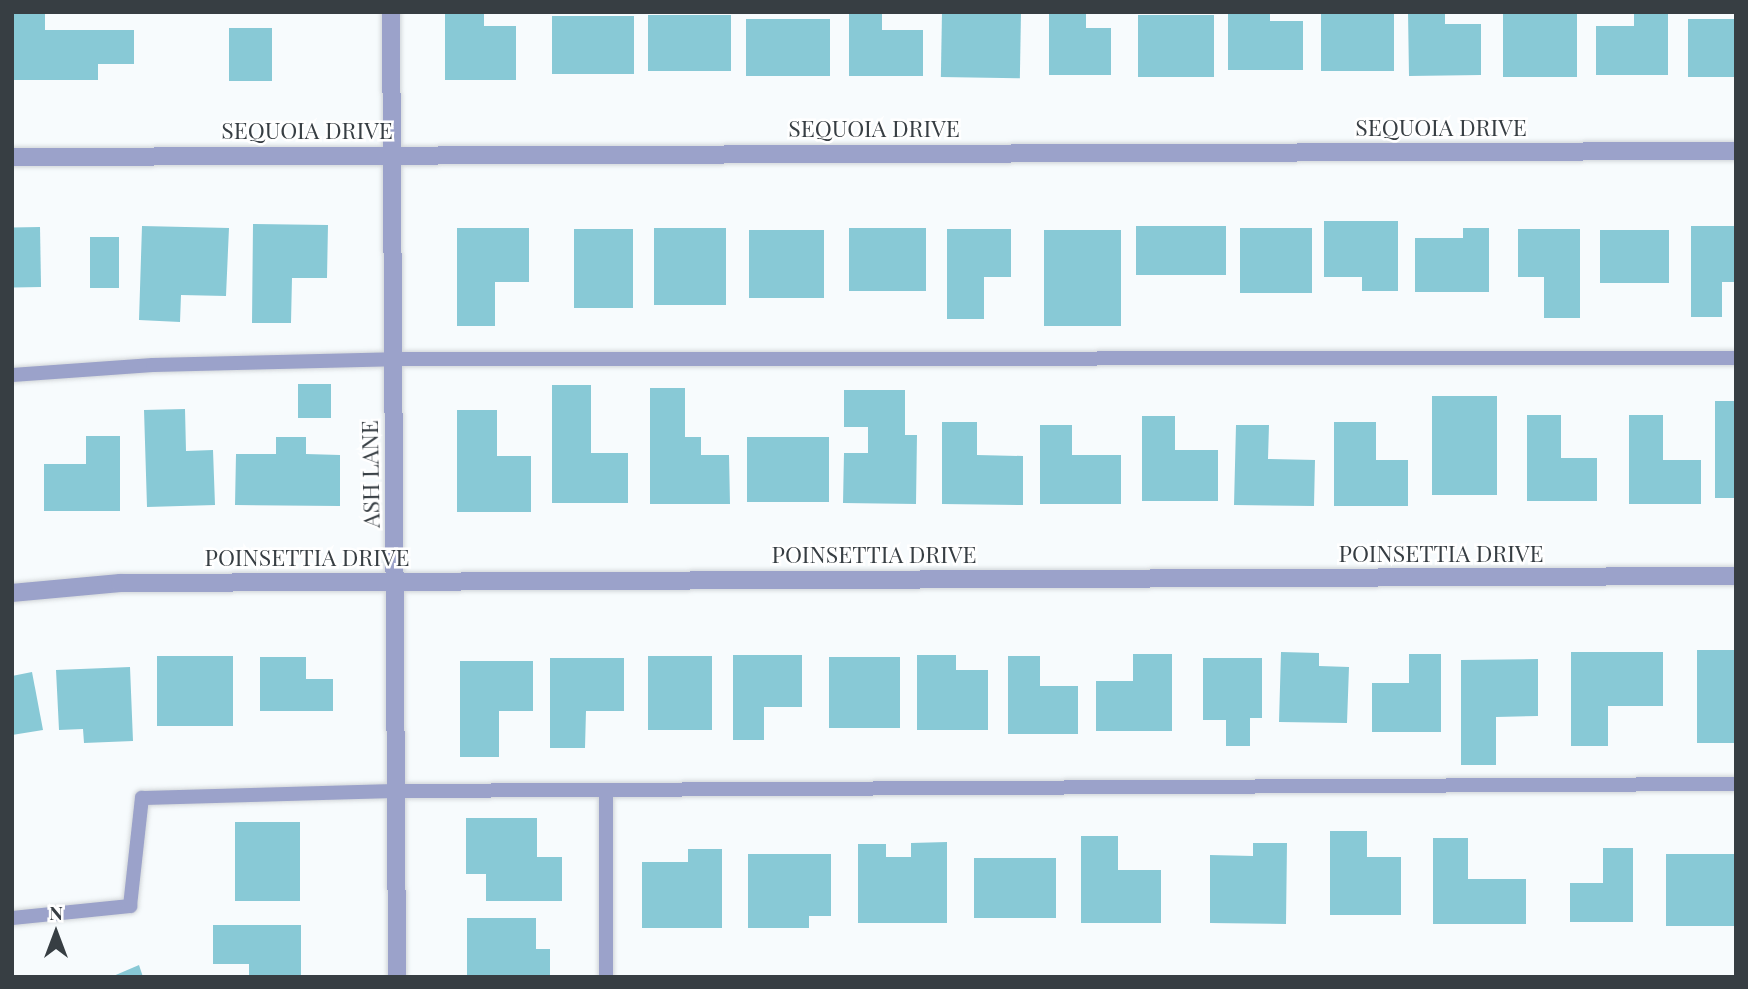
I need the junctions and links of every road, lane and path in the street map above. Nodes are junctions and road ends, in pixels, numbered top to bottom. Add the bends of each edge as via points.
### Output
1 (391, 12) edge
2 (1736, 151) edge
3 (391, 154) junction
4 (12, 157) edge
5 (1736, 358) edge
6 (393, 359) junction
7 (12, 375) edge
8 (1736, 576) edge
9 (396, 580) junction
10 (12, 593) edge
11 (1736, 784) edge
12 (606, 790) junction
13 (396, 791) junction
14 (12, 918) edge
15 (397, 977) edge
16 (606, 977) edge

1 - 3 street, ASH LANE
2 - 3 street, SEQUOIA DRIVE
3 - 4 street, SEQUOIA DRIVE
3 - 6 street, ASH LANE
5 - 6 lane
6 - 7 lane via 153,365
6 - 9 street, ASH LANE
8 - 9 street, POINSETTIA DRIVE
9 - 10 street, POINSETTIA DRIVE via 120,583
9 - 13 street, ASH LANE
11 - 12 lane
12 - 13 lane
12 - 16 lane
13 - 14 lane via 142,798 130,906
13 - 15 street, ASH LANE

